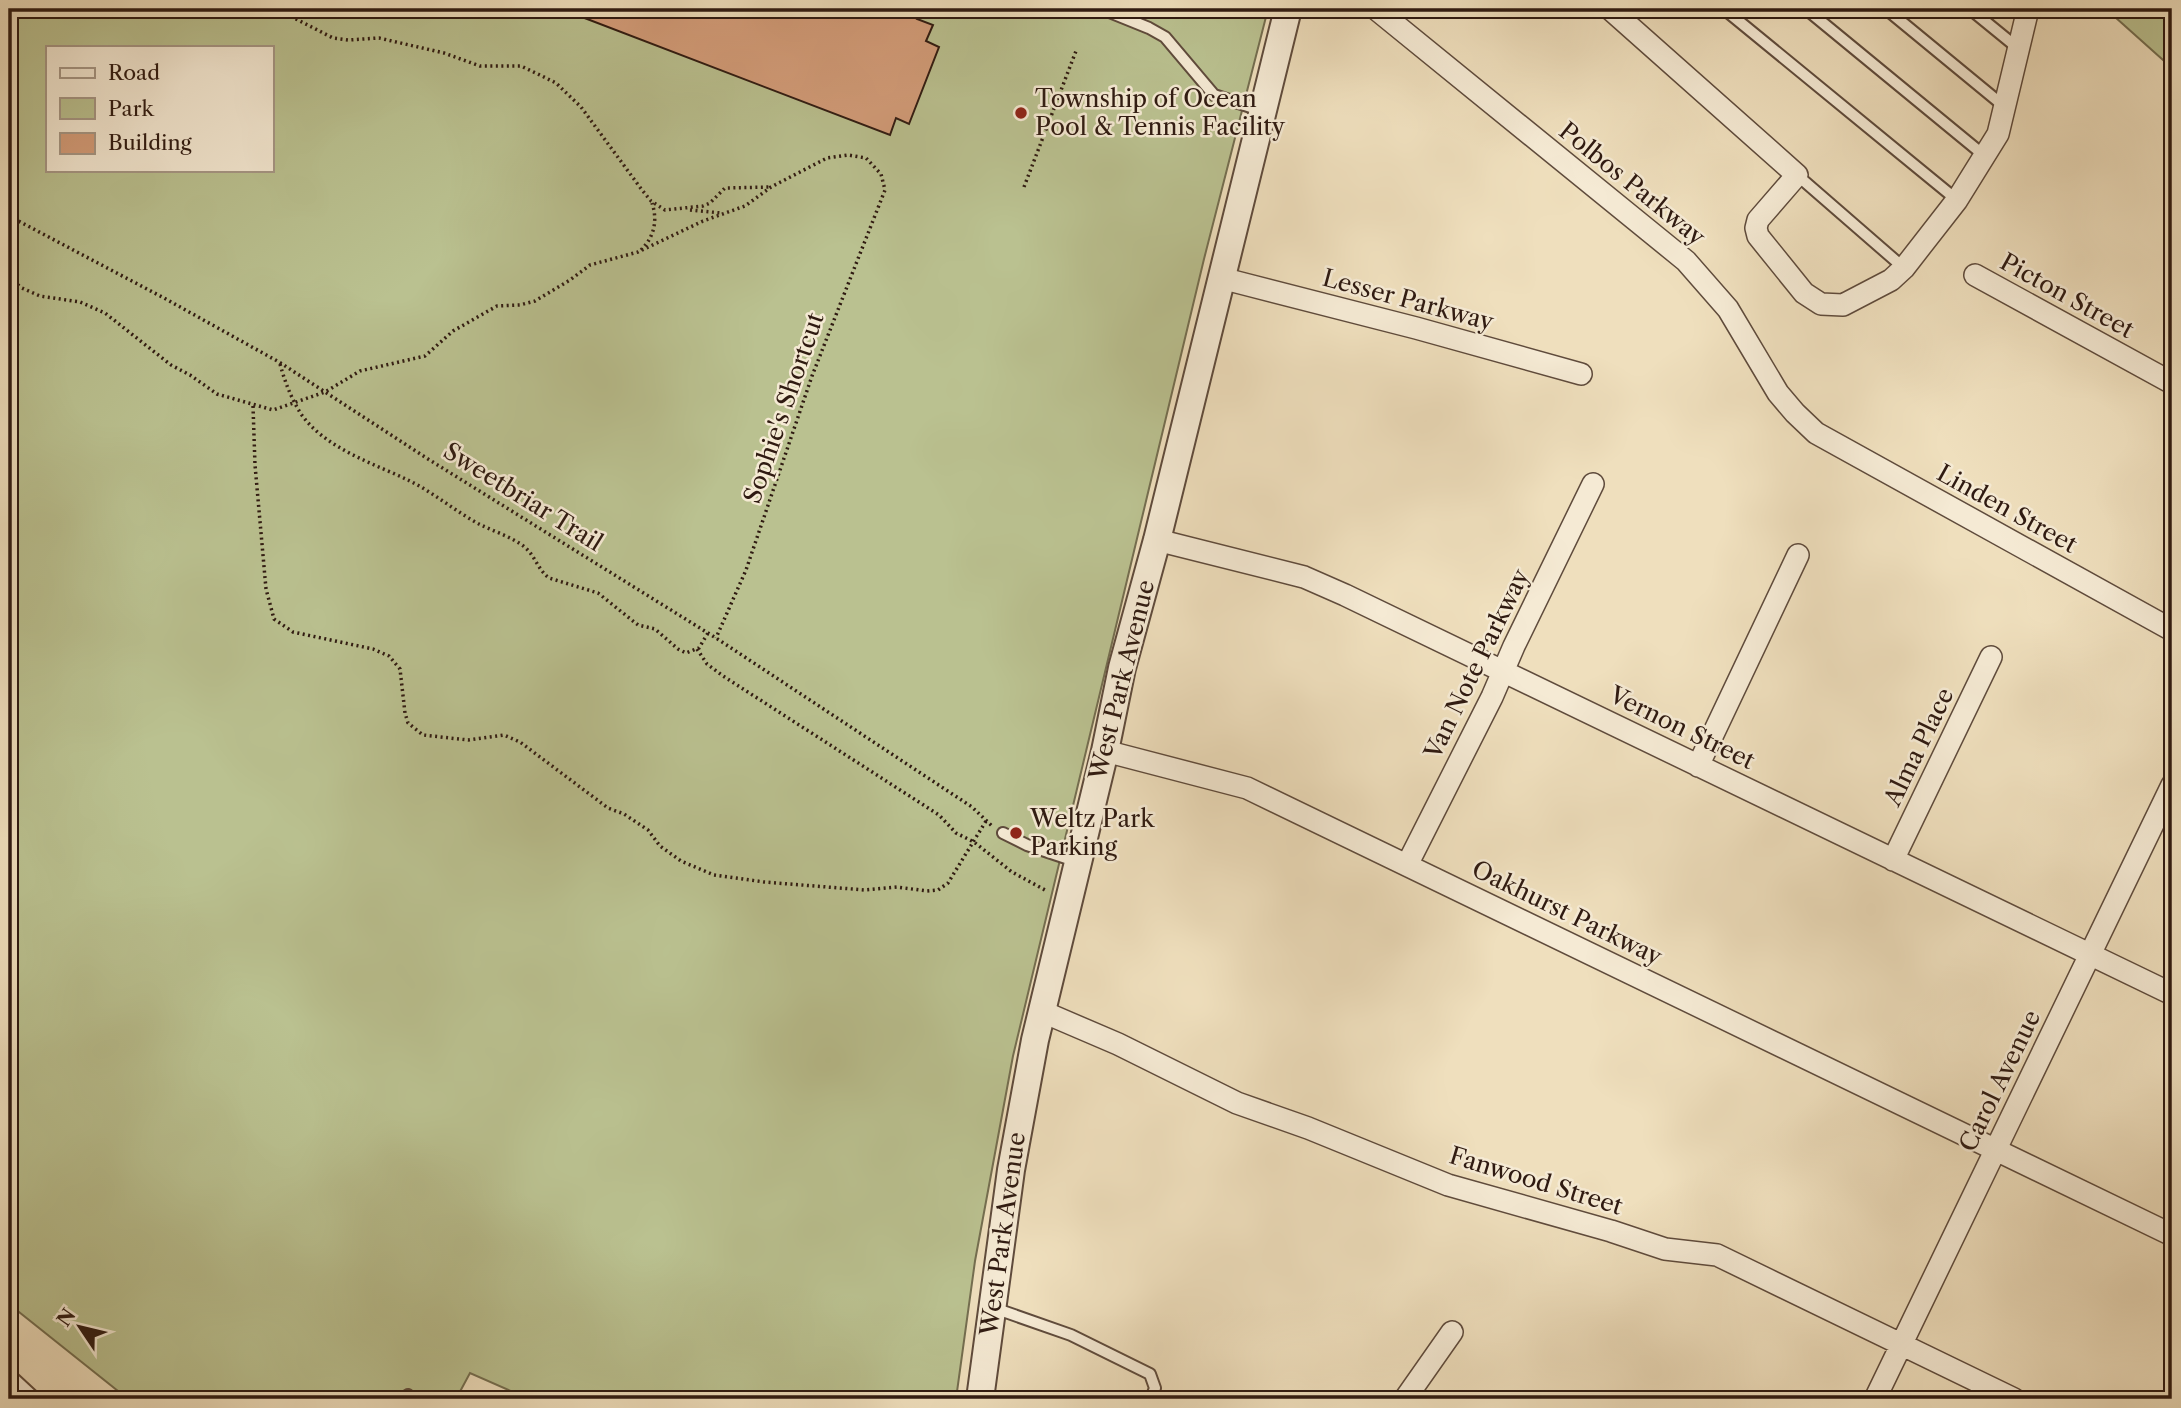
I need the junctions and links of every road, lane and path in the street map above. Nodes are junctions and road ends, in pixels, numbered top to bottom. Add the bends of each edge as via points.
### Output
1 (270, 9) edge
2 (1102, 9) edge
3 (1288, 9) edge
4 (1376, 9) edge
5 (1610, 9) edge
6 (1724, 9) edge
7 (1806, 9) edge
8 (1886, 9) edge
9 (1970, 9) edge
10 (2028, 9) edge
11 (2019, 50) junction
12 (1076, 51) dead end
13 (2006, 107) junction
14 (1263, 111) junction
15 (1986, 157) junction
16 (1797, 174) junction
17 (771, 187) junction
18 (1024, 187) dead end
19 (1957, 200) junction
20 (651, 201) junction
21 (682, 209) junction
22 (726, 213) junction
23 (9, 216) edge
24 (638, 252) junction
25 (1904, 268) junction
26 (1975, 275) dead end
27 (9, 278) edge
28 (1221, 278) junction
29 (279, 362) junction
30 (1581, 374) dead end
31 (2172, 383) edge
32 (325, 392) junction
33 (295, 404) junction
34 (253, 405) junction
35 (1816, 433) joint
36 (1593, 484) dead end
37 (1157, 540) junction
38 (1798, 555) dead end
39 (2172, 630) edge
40 (708, 633) junction
41 (716, 638) junction
42 (697, 649) junction
43 (1991, 657) dead end
44 (1504, 671) junction
45 (1105, 751) junction
46 (1698, 766) junction
47 (2172, 785) edge
48 (986, 821) junction
49 (1003, 833) joint
50 (974, 842) junction
51 (1894, 859) junction
52 (1078, 862) junction
53 (1407, 865) junction
54 (1045, 890) dead end
55 (2090, 954) junction
56 (2172, 994) edge
57 (1041, 1011) junction
58 (1996, 1149) junction
59 (2172, 1235) edge
60 (992, 1307) junction
61 (1452, 1332) dead end
62 (1901, 1345) junction
63 (9, 1374) edge
64 (36, 1399) edge
65 (401, 1399) edge
66 (411, 1399) edge
67 (980, 1399) edge
68 (1151, 1399) edge
69 (1405, 1399) edge
70 (1875, 1399) edge
71 (2014, 1399) edge

1 - 20 path via 332,38 379,38 480,66 521,66 556,83 581,107
2 - 14 lane via 1165,37 1217,97
3 - 14 street, West Park Avenue
4 - 35 street, Polbos Parkway via 1686,261 1728,309 1778,393
5 - 16 street
6 - 19 lane
7 - 15 lane
8 - 13 lane
9 - 11 lane
10 - 11 street
11 - 13 street
12 - 18 path
13 - 15 street
14 - 28 street, West Park Avenue
15 - 19 street
16 - 25 lane
16 - 25 street via 1756,228 1804,293 1821,304 1843,305 1882,286
17 - 21 path via 725,188 710,203
17 - 22 path
17 - 41 path, Sophie's Shortcut via 827,158 848,155 872,163 885,190 812,376 747,570
19 - 25 street
20 - 21 path via 665,210
20 - 24 path via 653,230
21 - 22 path
22 - 24 path
23 - 29 path, Sweetbriar Trail
24 - 32 path via 590,265 528,303 497,306 453,331 425,356 360,371
26 - 31 street, Picton Street
27 - 34 path via 40,296 80,302 105,313 217,394
28 - 30 street, Lesser Parkway
28 - 37 street, West Park Avenue
29 - 32 path, Sweetbriar Trail
29 - 33 path
32 - 33 path
32 - 40 path, Sweetbriar Trail
33 - 34 path via 273,410
33 - 42 path via 314,428 344,450 520,544 549,578 598,593 638,625 655,629 686,653
34 - 50 path via 266,589 274,619 293,632 389,656 400,669 408,723 423,735 468,740 504,735 520,742 608,808 648,830 681,861 714,875 865,890 938,890 948,884
35 - 39 street, Linden Street
36 - 44 street, Van Note Parkway
37 - 44 street, Vernon Street via 1304,578
37 - 45 street, West Park Avenue
38 - 46 street
40 - 41 path, Sweetbriar Trail
40 - 42 path
41 - 48 path, Sweetbriar Trail via 972,807
42 - 50 path via 723,676 939,814 956,833
43 - 51 street, Alma Place
44 - 46 street, Vernon Street
44 - 53 street, Van Note Parkway
45 - 52 street, West Park Avenue
45 - 53 street, Oakhurst Parkway via 1247,788
46 - 51 street, Vernon Street
47 - 55 street, Carol Avenue
48 - 49 path, Sweetbriar Trail
48 - 50 path
49 - 52 lane
50 - 54 path via 1012,872
51 - 55 street, Vernon Street
52 - 57 street, West Park Avenue
53 - 58 street, Oakhurst Parkway
55 - 56 street, Vernon Street
55 - 58 street, Carol Avenue
57 - 60 street, West Park Avenue via 1011,1170
57 - 62 street, Fanwood Street via 1237,1103 1448,1185 1665,1249 1717,1255
58 - 59 street, Oakhurst Parkway
58 - 62 street, Carol Avenue
60 - 67 street, West Park Avenue
60 - 68 lane via 1071,1335 1150,1374 1155,1388
61 - 69 street
62 - 70 street, Carol Avenue
62 - 71 street, Fanwood Street
63 - 64 lane
65 - 66 lane via 408,1395

